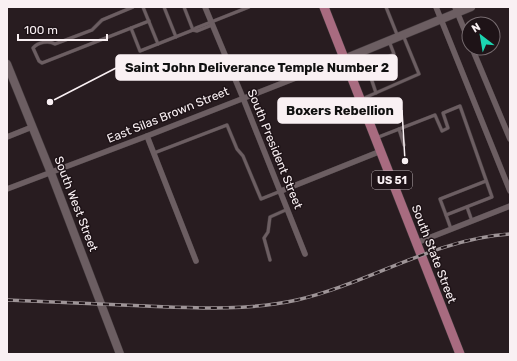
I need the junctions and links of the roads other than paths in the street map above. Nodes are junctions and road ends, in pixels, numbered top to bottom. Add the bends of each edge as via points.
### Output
1 (134, 7) edge
2 (143, 7) edge
3 (164, 7) edge
4 (184, 7) edge
5 (205, 7) edge
6 (249, 7) edge
7 (324, 7) edge
8 (386, 7) edge
9 (436, 7) edge
10 (471, 7) edge
11 (456, 10) edge
12 (441, 19) junction
13 (149, 22) junction
14 (461, 22) edge
15 (212, 23) junction
16 (131, 28) junction
17 (193, 30) junction
18 (400, 36) junction
19 (176, 37) junction
20 (389, 41) junction
21 (158, 44) junction
22 (475, 56) edge
23 (344, 59) junction
24 (7, 64) edge
25 (10, 80) edge
26 (376, 93) junction
27 (243, 98) junction
28 (361, 99) junction
29 (32, 127) junction
30 (399, 129) junction
31 (147, 136) junction
32 (7, 137) edge
33 (376, 138) junction
34 (510, 139) edge
35 (404, 145) dead end
36 (381, 151) junction
37 (154, 153) junction
38 (52, 173) junction
39 (486, 181) junction
40 (7, 190) edge
41 (281, 191) junction
42 (510, 191) edge
43 (510, 206) edge
44 (467, 207) junction
45 (288, 209) junction
46 (446, 215) junction
47 (472, 221) junction
48 (452, 229) junction
49 (416, 243) junction
50 (305, 254) dead end
51 (270, 260) dead end
52 (196, 261) dead end
53 (120, 354) edge
54 (460, 354) edge

1 - 16 lane via 102,20 92,30 55,44 41,43 33,48 38,61 42,63
2 - 13 lane
3 - 19 lane
4 - 17 lane
5 - 15 street, South President Street
6 - 15 lane
7 - 23 main road, South State Street / US 51
8 - 18 lane
9 - 12 street
10 - 11 street, East Silas Brown Street
11 - 12 street, East Silas Brown Street
11 - 14 street
12 - 18 street, East Silas Brown Street
12 - 42 street
13 - 16 lane
13 - 21 lane
15 - 17 lane
15 - 27 street, South President Street
16 - 21 lane via 140,51
17 - 19 lane
18 - 20 street, East Silas Brown Street
18 - 26 lane via 419,74
19 - 21 lane
20 - 23 street, East Silas Brown Street
20 - 26 lane via 394,54 367,66
22 - 34 street
23 - 27 street, East Silas Brown Street
23 - 28 main road, South State Street / US 51
24 - 25 street, South West Street
25 - 29 street, South West Street
26 - 28 lane
27 - 31 street, East Silas Brown Street
27 - 41 street, South President Street
28 - 33 main road, South State Street / US 51
29 - 32 street
29 - 38 street, South West Street
30 - 33 lane
30 - 35 lane
30 - 39 lane via 435,115 442,131 448,128 443,113 460,106
31 - 37 street
31 - 38 street, East Silas Brown Street
33 - 36 main road, South State Street / US 51
36 - 41 street
36 - 49 main road, South State Street / US 51
37 - 41 lane via 227,125 261,199
37 - 52 street
38 - 40 street, East Silas Brown Street
38 - 53 street, South West Street
39 - 44 lane via 492,197
39 - 46 lane via 440,199
41 - 45 street, South President Street
43 - 47 street
44 - 46 lane
44 - 47 lane
45 - 50 street, South President Street
45 - 51 lane via 270,216 268,232 264,238
46 - 48 lane
47 - 48 street
48 - 49 street
49 - 54 main road, South State Street / US 51

